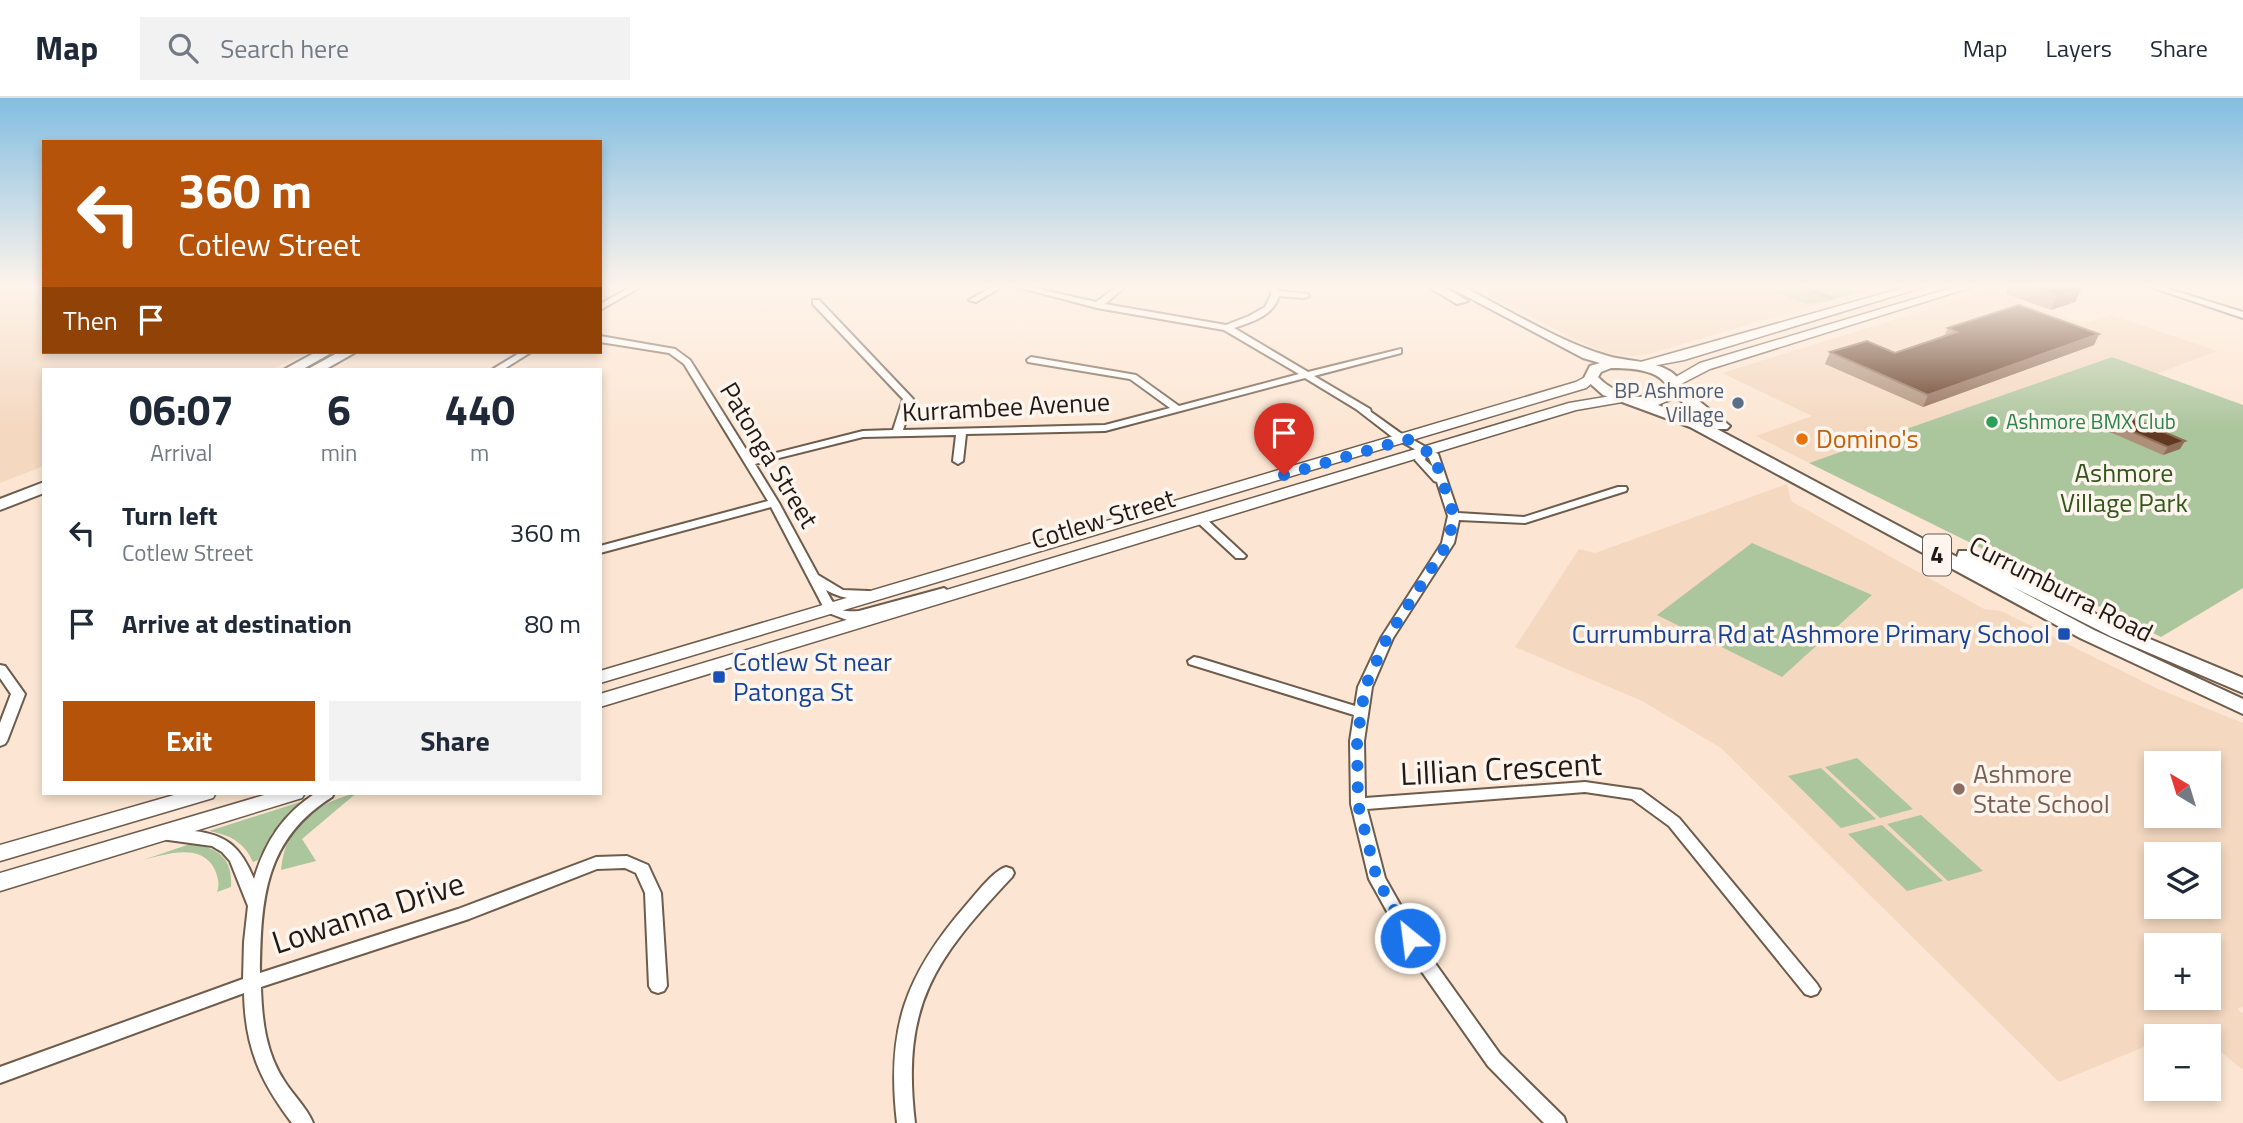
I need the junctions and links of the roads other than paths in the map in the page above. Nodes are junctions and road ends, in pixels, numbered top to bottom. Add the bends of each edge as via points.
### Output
1 (846, 334) edge
2 (1237, 334) edge
3 (1523, 334) edge
4 (1547, 334) edge
5 (1758, 334) edge
6 (1811, 334) edge
7 (602, 339) edge
8 (1398, 351) dead end
9 (322, 354) edge
10 (345, 354) edge
11 (524, 354) edge
12 (1031, 360) dead end
13 (1620, 364) junction
14 (1636, 365) junction
15 (294, 368) edge
16 (317, 368) edge
17 (500, 368) edge
18 (1305, 375) junction
19 (1591, 376) junction
20 (1675, 386) junction
21 (1628, 399) junction
22 (1178, 409) junction
23 (1361, 409) joint
24 (961, 432) junction
25 (897, 433) junction
26 (1407, 439) junction
27 (1423, 451) junction
28 (958, 461) dead end
29 (749, 463) junction
30 (42, 477) edge
31 (42, 488) edge
32 (1622, 489) dead end
33 (0, 493) edge
34 (774, 503) junction
35 (0, 505) edge
36 (1454, 516) junction
37 (1199, 518) junction
38 (602, 549) edge
39 (1240, 556) dead end
40 (815, 578) junction
41 (979, 585) junction
42 (890, 592) junction
43 (830, 609) junction
44 (1195, 661) dead end
45 (0, 669) edge
46 (602, 676) edge
47 (2243, 687) edge
48 (602, 700) edge
49 (2243, 707) edge
50 (1361, 712) junction
51 (0, 741) edge
52 (199, 795) edge
53 (288, 795) edge
54 (324, 795) edge
55 (1358, 804) junction
56 (157, 835) junction
57 (0, 853) edge
58 (1006, 873) dead end
59 (6, 879) edge
60 (255, 905) junction
61 (252, 983) junction
62 (658, 986) dead end
63 (1811, 989) dead end
64 (0, 1075) edge
65 (304, 1123) edge
66 (906, 1123) edge
67 (1557, 1123) edge

1 - 25 street via 908,399
2 - 18 street
3 - 19 main road, 4
4 - 13 main road, 4 via 1588,355
5 - 14 main road
6 - 20 main road via 1705,366
7 - 29 street, Patonga Street via 672,351 687,362
8 - 18 street, Kurrambee Avenue
9 - 15 main road
10 - 16 main road
11 - 17 street
12 - 22 street via 1133,377
13 - 14 main road, 4
13 - 19 main road, 4 via 1602,366
14 - 20 main road, 4 via 1659,371
18 - 22 street, Kurrambee Avenue
18 - 23 street
19 - 21 main road, 4 via 1607,393
19 - 26 main road, Cotlew Street via 1581,386
20 - 21 main road via 1662,399
20 - 47 main road, Currumburra Road / 4 via 1703,413 1751,443 2054,601
21 - 27 main road, Cotlew Street via 1574,406
21 - 49 main road, Currumburra Road / 4 via 1695,424 2087,634
22 - 24 street, Kurrambee Avenue via 1105,428
23 - 26 street
24 - 25 street, Kurrambee Avenue
24 - 28 street
25 - 29 street, Kurrambee Avenue via 863,434
26 - 27 street
26 - 42 main road, Cotlew Street
27 - 36 street via 1420,460 1445,488
27 - 37 main road, Cotlew Street
29 - 34 street, Patonga Street
30 - 33 main road
31 - 35 main road
32 - 36 street via 1525,520
34 - 38 street
34 - 40 street, Patonga Street
36 - 50 street via 1448,543 1387,638 1365,687
37 - 39 street
37 - 41 main road, Cotlew Street
40 - 42 street via 846,596
40 - 43 street, Patonga Street
41 - 43 street via 859,615
41 - 48 main road, Cotlew Street
42 - 43 main road, Cotlew Street
43 - 46 main road, Cotlew Street
44 - 50 street
45 - 51 street via 18,694
50 - 55 street
52 - 57 main road
53 - 56 main road
54 - 60 street via 291,820 275,842
55 - 63 street, Lillian Crescent via 1586,787 1636,794 1674,822
55 - 67 street via 1377,879 1421,957 1494,1060
56 - 59 main road
56 - 60 street via 188,835 231,848
58 - 66 street via 969,913 933,963 915,1002 908,1020 903,1065
60 - 61 street
61 - 62 street, Lowanna Drive via 463,914 596,863 615,861 636,864 653,892
61 - 64 street, Lowanna Drive
61 - 65 street via 260,1051 287,1102

